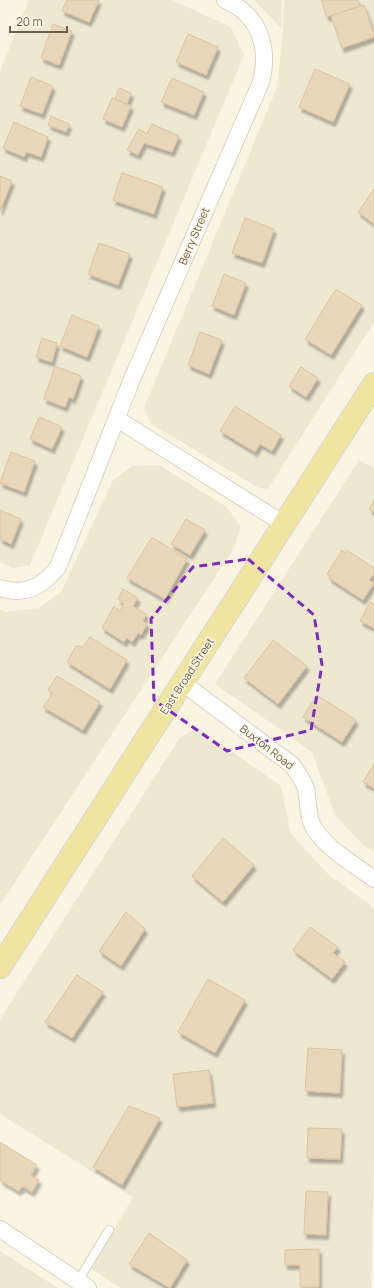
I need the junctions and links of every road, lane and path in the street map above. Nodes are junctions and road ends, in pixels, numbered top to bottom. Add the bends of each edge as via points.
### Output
1 (225, 0) edge
2 (374, 384) edge
3 (117, 419) junction
4 (284, 524) junction
5 (0, 588) edge
6 (183, 683) junction
7 (374, 879) edge
8 (0, 967) edge
9 (0, 1229) edge
10 (109, 1230) dead end
11 (83, 1285) edge

1 - 3 street, Berry Street via 246,14 263,42 264,69 261,82
2 - 4 main road, East Broad Street
3 - 4 street
3 - 5 street, Berry Street via 58,567 37,587 23,591
4 - 6 main road, East Broad Street
6 - 7 street, Buxton Road via 292,765 305,788 311,821 316,832 326,843
6 - 8 main road, East Broad Street
9 - 11 street
10 - 11 lane

